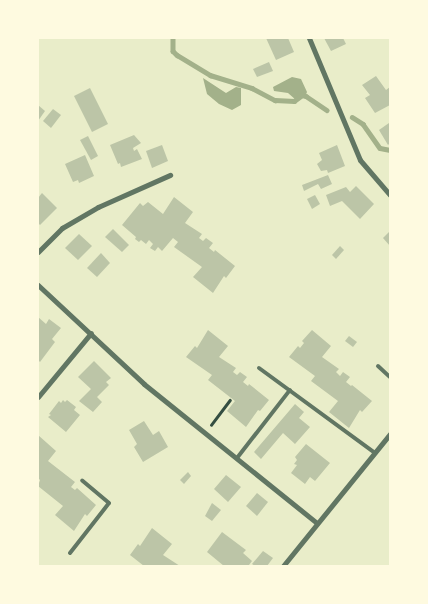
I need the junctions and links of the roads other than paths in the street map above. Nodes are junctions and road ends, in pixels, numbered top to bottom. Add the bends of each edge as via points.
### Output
1 (309, 38) edge
2 (170, 175) dead end
3 (390, 195) edge
4 (38, 252) edge
5 (38, 284) edge
6 (91, 333) junction
7 (378, 366) dead end
8 (259, 368) dead end
9 (390, 377) edge
10 (290, 390) junction
11 (38, 397) edge
12 (390, 434) edge
13 (375, 453) junction
14 (237, 458) junction
15 (82, 480) dead end
16 (317, 523) junction
17 (70, 553) dead end
18 (282, 566) edge

1 - 3 street via 360,160
2 - 4 street via 98,207 62,228
5 - 6 street
6 - 11 street
6 - 14 street via 144,384
7 - 9 lane
8 - 10 lane
10 - 13 lane
10 - 14 lane
12 - 13 street
13 - 16 street
14 - 16 street
15 - 17 lane via 109,503
16 - 18 street

